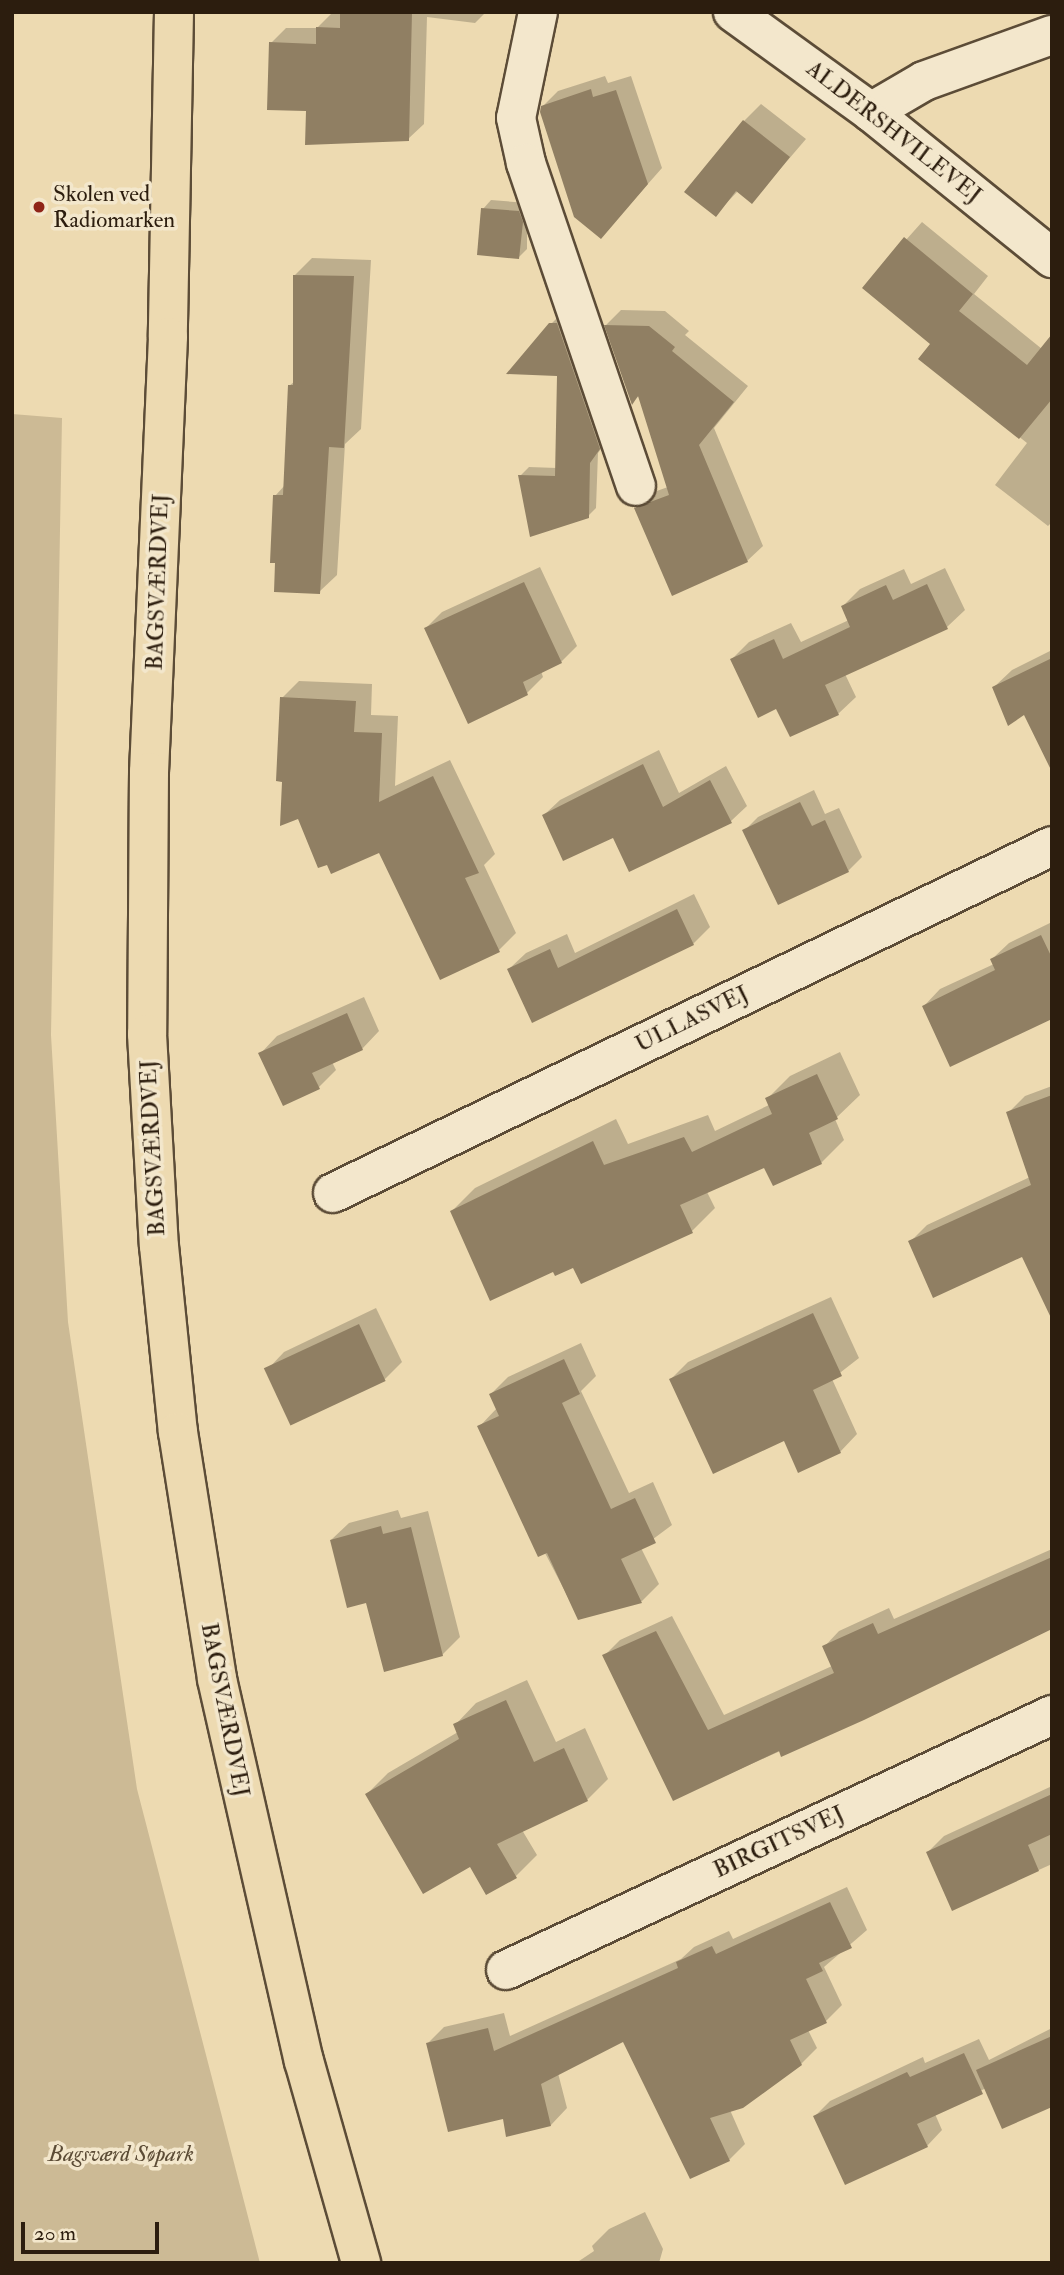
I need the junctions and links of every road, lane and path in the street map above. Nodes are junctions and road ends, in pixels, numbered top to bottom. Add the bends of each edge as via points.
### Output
1 (174, 12) edge
2 (538, 12) edge
3 (733, 12) edge
4 (1052, 35) edge
5 (871, 112) junction
6 (1052, 258) edge
7 (636, 486) dead end
8 (1052, 846) edge
9 (333, 1193) dead end
10 (1052, 1715) edge
11 (506, 1970) dead end
12 (361, 2263) edge

1 - 12 main road, BAGSVÆRDVEJ via 168,337 149,786 147,1034 159,1246 178,1432 217,1679 304,2060
2 - 7 street via 516,118 526,163
3 - 5 street, ALDERSHVILEVEJ
4 - 5 street via 924,81
5 - 6 street, ALDERSHVILEVEJ
8 - 9 street, ULLASVEJ
10 - 11 street, BIRGITSVEJ

